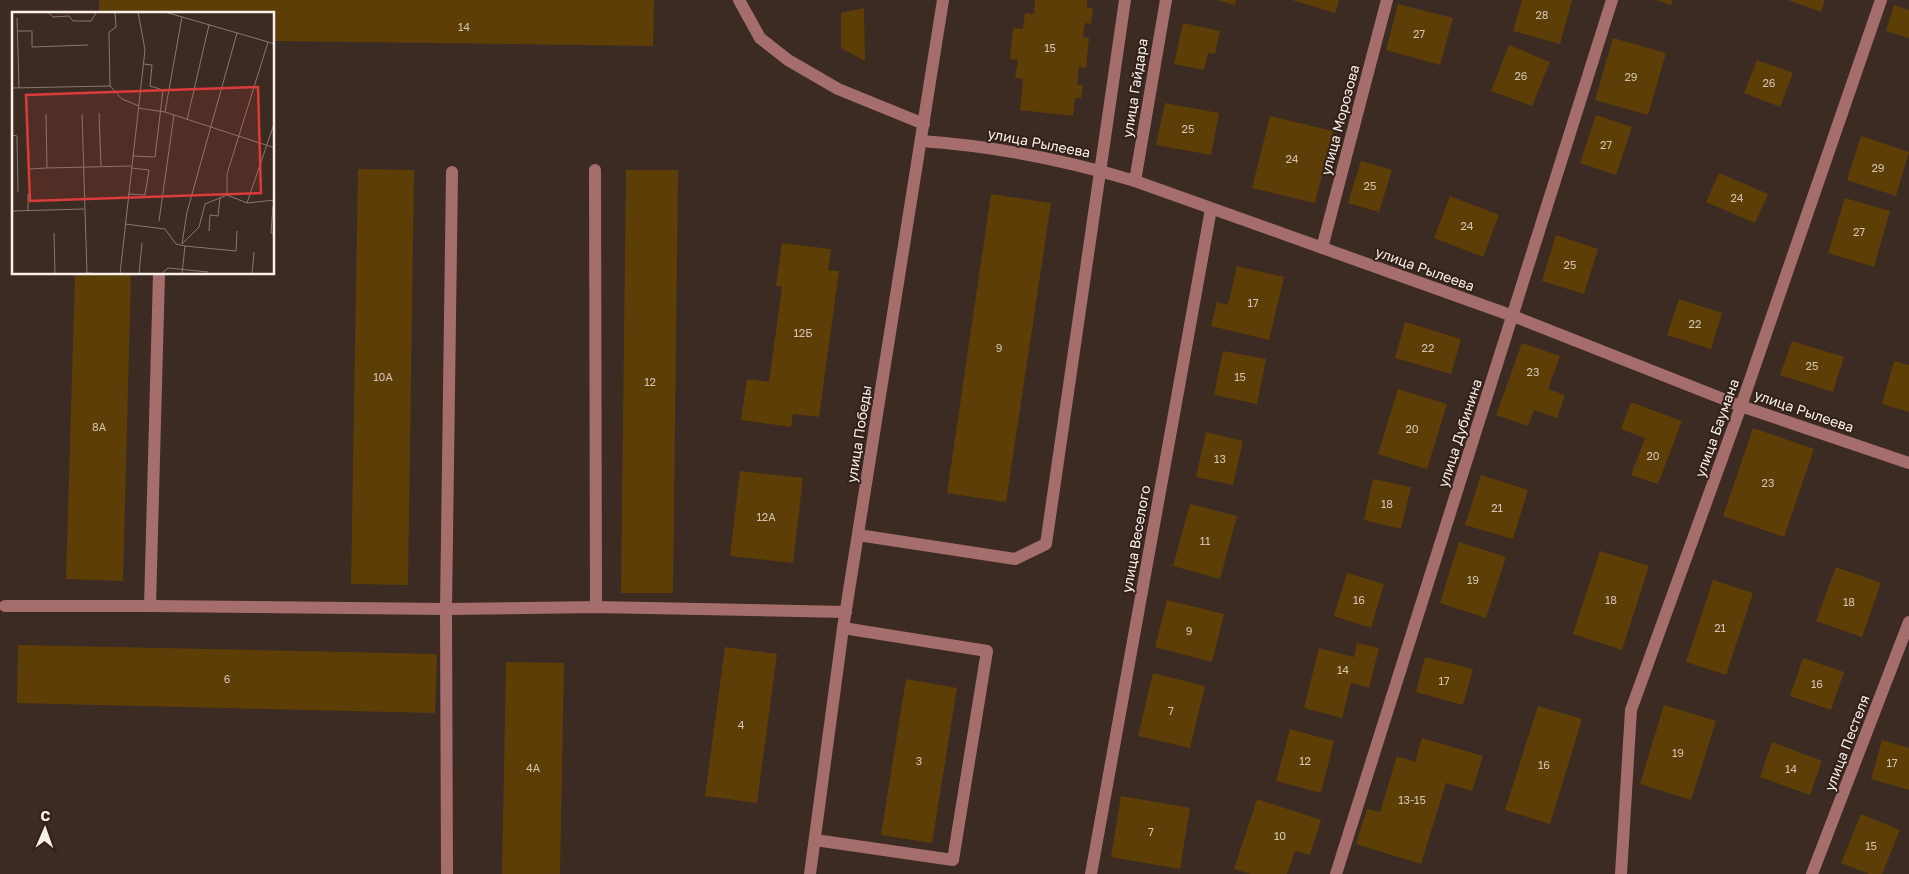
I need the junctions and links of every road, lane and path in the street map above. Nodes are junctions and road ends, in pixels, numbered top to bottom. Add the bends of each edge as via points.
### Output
1 (738, 0) edge
2 (943, 0) edge
3 (1125, 0) edge
4 (1166, 0) edge
5 (1387, 0) edge
6 (1612, 0) edge
7 (1881, 0) edge
8 (924, 124) junction
9 (921, 141) junction
10 (595, 170) dead end
11 (1100, 170) junction
12 (452, 172) dead end
13 (1135, 181) junction
14 (1211, 209) junction
15 (1322, 248) junction
16 (159, 275) edge
17 (1513, 316) junction
18 (1741, 406) junction
19 (1909, 463) edge
20 (858, 535) junction
21 (5, 606) dead end
22 (150, 606) junction
23 (596, 607) junction
24 (446, 610) junction
25 (846, 612) junction
26 (1909, 622) edge
27 (843, 628) junction
28 (815, 840) junction
29 (447, 874) edge
30 (810, 874) edge
31 (1091, 874) edge
32 (1336, 874) edge
33 (1621, 874) edge
34 (1812, 874) edge

1 - 8 street via 760,38 788,60 838,89
2 - 8 street, улица Победы
3 - 11 street
4 - 13 street, улица Гайдара
5 - 15 street, улица Морозова
6 - 17 street, улица Дубинина
7 - 18 street, улица Баумана
8 - 9 street, улица Победы
9 - 11 street, улица Рылеева via 1032,154
9 - 20 street, улица Победы
10 - 23 street
11 - 13 street, улица Рылеева
11 - 20 street via 1046,544 1015,559
12 - 24 street
13 - 14 street, улица Рылеева
14 - 15 street, улица Рылеева
14 - 31 street, улица Веселого
15 - 17 street, улица Рылеева
16 - 22 street
17 - 18 street, улица Рылеева
17 - 32 street, улица Дубинина
18 - 19 street, улица Рылеева
18 - 33 street, улица Баумана via 1631,710
20 - 25 street, улица Победы
21 - 22 street
22 - 24 street
23 - 24 street
23 - 25 street
24 - 29 street
25 - 27 street, улица Победы
26 - 34 street, улица Пестеля
27 - 28 street, улица Победы
27 - 28 street via 987,651 953,860
28 - 30 street, улица Победы

